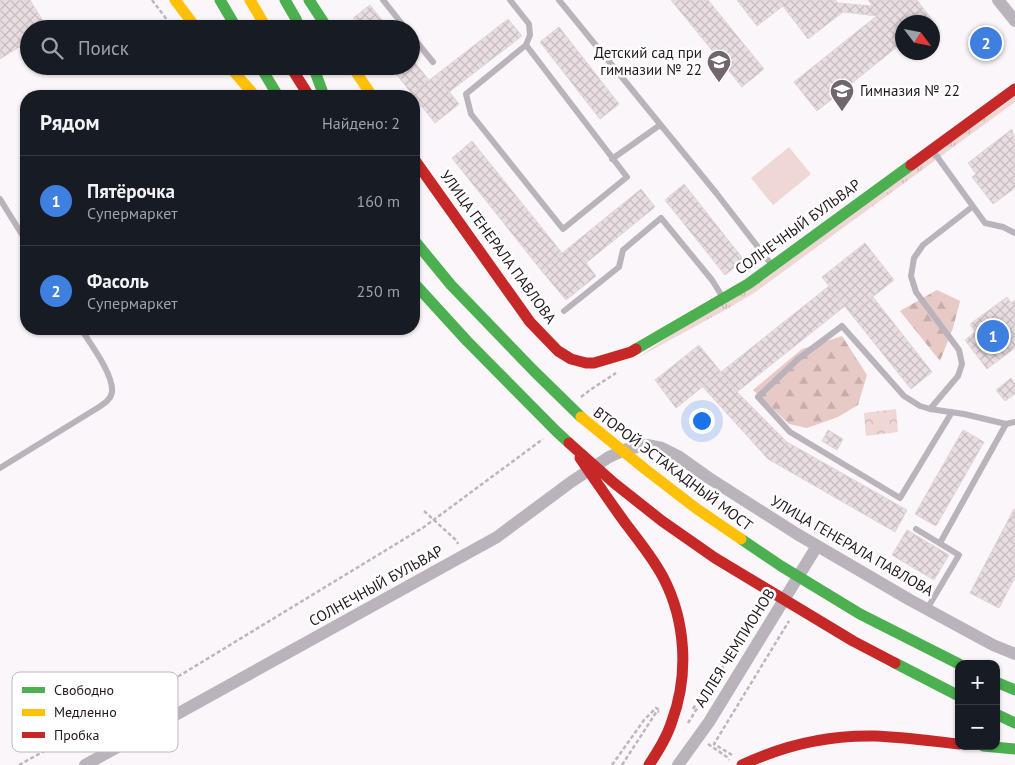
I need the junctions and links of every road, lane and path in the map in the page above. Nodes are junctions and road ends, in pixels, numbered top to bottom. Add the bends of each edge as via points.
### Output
1 (152, 0) edge
2 (175, 0) edge
3 (220, 0) edge
4 (250, 0) edge
5 (285, 0) edge
6 (310, 0) edge
7 (383, 0) edge
8 (510, 0) edge
9 (560, 0) edge
10 (998, 0) edge
11 (167, 20) edge
12 (190, 20) edge
13 (232, 20) edge
14 (262, 20) edge
15 (296, 20) edge
16 (322, 20) edge
17 (399, 20) edge
18 (1015, 21) edge
19 (526, 44) junction
20 (420, 46) edge
21 (433, 62) dead end
22 (237, 75) edge
23 (265, 75) edge
24 (296, 75) edge
25 (316, 75) edge
26 (358, 75) edge
27 (1015, 89) edge
28 (250, 90) edge
29 (274, 90) edge
30 (305, 90) edge
31 (322, 90) edge
32 (368, 90) edge
33 (660, 124) junction
34 (929, 146) junction
35 (612, 159) junction
36 (420, 167) edge
37 (0, 199) edge
38 (972, 207) junction
39 (20, 231) edge
40 (1015, 233) edge
41 (420, 247) edge
42 (773, 266) junction
43 (420, 290) edge
44 (724, 299) junction
45 (564, 311) dead end
46 (85, 335) edge
47 (586, 363) joint
48 (622, 370) dead end
49 (577, 400) dead end
50 (930, 409) junction
51 (952, 412) junction
52 (1015, 422) edge
53 (1006, 424) junction
54 (549, 434) dead end
55 (568, 441) junction
56 (678, 456) joint
57 (0, 468) edge
58 (424, 511) dead end
59 (434, 521) junction
60 (916, 529) dead end
61 (940, 543) junction
62 (817, 546) junction
63 (465, 556) junction
64 (758, 601) dead end
65 (762, 603) dead end
66 (927, 609) junction
67 (790, 620) dead end
68 (1015, 654) edge
69 (955, 662) edge
70 (178, 677) edge
71 (1000, 684) edge
72 (1015, 690) edge
73 (955, 694) edge
74 (663, 712) dead end
75 (178, 714) edge
76 (1000, 716) edge
77 (1015, 723) edge
78 (682, 725) dead end
79 (684, 730) dead end
80 (955, 744) edge
81 (1000, 748) edge
82 (1015, 750) edge
83 (42, 752) edge
84 (109, 752) edge
85 (738, 762) edge
86 (19, 765) edge
87 (85, 765) edge
88 (612, 765) edge
89 (649, 765) edge
90 (678, 765) edge

1 - 11 path
2 - 12 main road
3 - 13 main road
4 - 14 main road
5 - 15 main road
6 - 16 main road
7 - 17 lane
8 - 19 lane via 529,24 530,36
9 - 33 lane
10 - 18 street
19 - 35 lane
19 - 35 lane via 466,94 471,114 563,229 627,178
20 - 21 lane
22 - 28 main road
23 - 29 main road
24 - 30 main road
25 - 31 main road
26 - 32 main road
27 - 34 main road, СОЛНЕЧНЫЙ БУЛЬВАР
33 - 35 lane
33 - 42 lane
34 - 38 lane
34 - 42 main road, СОЛНЕЧНЫЙ БУЛЬВАР
36 - 47 main road, УЛИЦА ГЕНЕРАЛА ПАВЛОВА via 530,322 558,352
37 - 39 lane
38 - 40 lane via 985,223
38 - 50 lane via 922,245 914,258 911,276 916,292 959,350 962,364 958,376
41 - 69 main road, ВТОРОЙ ЭСТАКАДНЫЙ МОСТ via 458,292 574,411 645,470 781,566 860,614
42 - 44 main road, СОЛНЕЧНЫЙ БУЛЬВАР
43 - 55 main road via 493,369
44 - 45 lane via 661,218 623,250 620,267
44 - 47 main road, СОЛНЕЧНЫЙ БУЛЬВАР via 631,352
46 - 57 lane via 110,379 112,393 108,401
48 - 49 path
50 - 51 lane
50 - 51 lane via 904,396 842,326 798,359 758,397 790,432 900,498
51 - 53 lane
52 - 53 lane
53 - 61 lane
54 - 59 path
55 - 73 main road via 662,521 715,558 853,641
55 - 89 main road via 656,565 676,613 683,650 679,698 666,736
56 - 62 street, УЛИЦА ГЕНЕРАЛА ПАВЛОВА
56 - 63 street, СОЛНЕЧНЫЙ БУЛЬВАР via 647,445 627,448 586,472 497,537
58 - 59 path
59 - 63 path via 456,541
59 - 70 path
60 - 61 lane
61 - 66 lane via 959,555
62 - 66 street, УЛИЦА ГЕНЕРАЛА ПАВЛОВА
62 - 90 street, АЛЛЕЯ ЧЕМПИОНОВ
63 - 75 street, СОЛНЕЧНЫЙ БУЛЬВАР
64 - 78 path
65 - 79 path
66 - 68 street, УЛИЦА ГЕНЕРАЛА ПАВЛОВА
67 - 85 path via 714,744
71 - 72 main road
74 - 88 path via 656,708 644,720
76 - 77 main road
80 - 85 main road via 849,736 818,740
81 - 82 main road
83 - 86 path
84 - 87 street, СОЛНЕЧНЫЙ БУЛЬВАР

